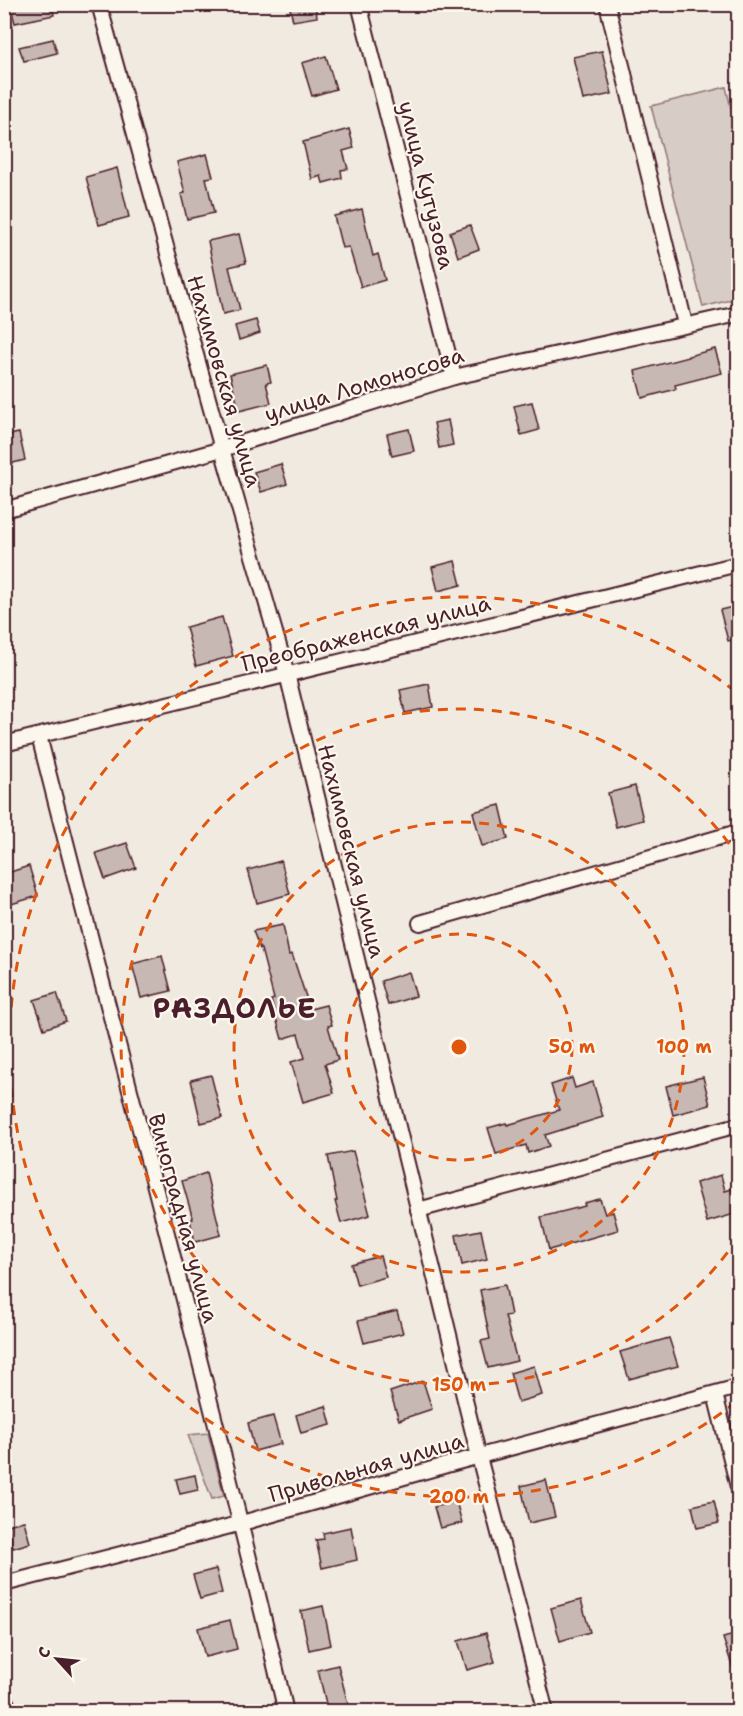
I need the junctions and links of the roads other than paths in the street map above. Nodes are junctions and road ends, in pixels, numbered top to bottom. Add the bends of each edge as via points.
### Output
1 (99, 4) edge
2 (359, 4) edge
3 (607, 4) edge
4 (738, 314) edge
5 (685, 324) junction
6 (454, 377) junction
7 (222, 449) junction
8 (4, 510) edge
9 (738, 564) edge
10 (287, 674) junction
11 (39, 736) junction
12 (4, 744) edge
13 (738, 832) edge
14 (420, 923) dead end
15 (738, 1125) edge
16 (418, 1210) junction
17 (738, 1387) edge
18 (715, 1394) junction
19 (478, 1457) junction
20 (738, 1487) edge
21 (242, 1523) junction
22 (4, 1584) edge
23 (4, 1695) edge
24 (9, 1712) edge
25 (286, 1712) edge
26 (546, 1712) edge

1 - 7 street, Нахимовская улица
2 - 6 street, улица Кутузова
3 - 5 street
4 - 5 street, улица Ломоносова
5 - 6 street, улица Ломоносова
6 - 7 street, улица Ломоносова
7 - 8 street, улица Ломоносова
7 - 10 street, Нахимовская улица
9 - 10 street, Преображенская улица
10 - 11 street, Преображенская улица
10 - 16 street, Нахимовская улица
11 - 12 street, Преображенская улица
11 - 21 street, Виноградная улица
13 - 14 street
15 - 16 street
16 - 19 street, Нахимовская улица
17 - 18 street, Привольная улица
18 - 19 street, Привольная улица
18 - 20 street
19 - 21 street, Привольная улица
19 - 26 street, Нахимовская улица
21 - 22 street, Привольная улица
21 - 25 street, Виноградная улица
23 - 24 street

